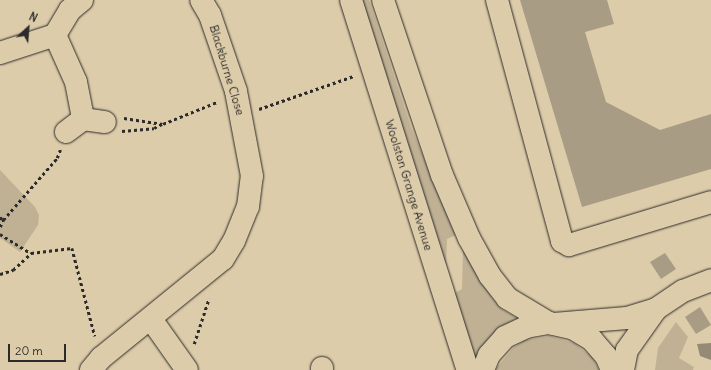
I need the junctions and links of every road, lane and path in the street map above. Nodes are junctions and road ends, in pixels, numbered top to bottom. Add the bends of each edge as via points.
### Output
1 (82, 0) edge
2 (200, 0) edge
3 (351, 0) edge
4 (383, 0) edge
5 (497, 0) edge
6 (55, 35) junction
7 (0, 53) edge
8 (355, 75) dead end
9 (236, 91) junction
10 (242, 116) junction
11 (83, 119) junction
12 (105, 122) joint
13 (66, 132) joint
14 (711, 202) edge
15 (0, 217) edge
16 (3, 220) junction
17 (0, 226) edge
18 (0, 234) edge
19 (31, 253) junction
20 (0, 274) edge
21 (711, 280) edge
22 (210, 295) dead end
23 (656, 309) junction
24 (151, 319) junction
25 (551, 324) junction
26 (189, 361) edge
27 (96, 364) edge
28 (468, 370) edge
29 (482, 370) edge
30 (612, 370) edge
31 (623, 370) edge

1 - 6 street via 70,10
2 - 9 street, Blackburne Close via 210,15
3 - 28 street, Woolston Grange Avenue
4 - 25 street via 442,175 469,238 503,293
5 - 14 street via 562,241 569,245
6 - 7 street
6 - 11 street via 76,82
8 - 10 path
9 - 10 street, Blackburne Close
9 - 12 path via 210,106 162,124 116,117
10 - 24 street, Blackburne Close via 252,176 248,208 234,241 223,259
11 - 12 street
11 - 13 street
13 - 16 path via 57,158
15 - 16 path
16 - 17 path
18 - 19 path
19 - 20 path via 13,270
19 - 27 path via 72,248
21 - 23 street via 683,291
22 - 26 path
23 - 25 street via 627,318
23 - 31 street via 627,350
24 - 26 street
24 - 27 street, Blackburne Close
25 - 29 street via 526,327 505,337 489,355
25 - 30 street via 574,329 592,340 606,356

